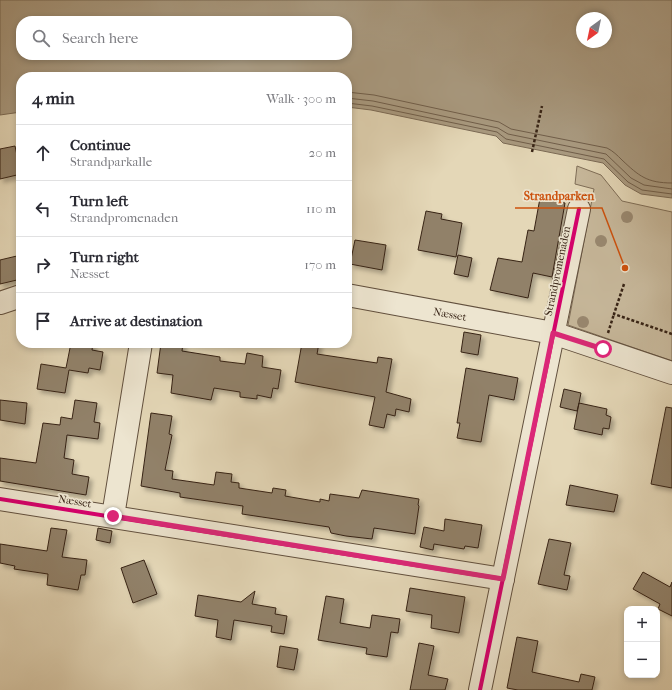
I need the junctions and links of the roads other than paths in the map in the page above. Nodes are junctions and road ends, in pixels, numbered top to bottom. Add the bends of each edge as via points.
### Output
1 (579, 209) dead end
2 (352, 296) edge
3 (16, 298) edge
4 (0, 303) edge
5 (553, 333) junction
6 (140, 348) edge
7 (672, 373) edge
8 (0, 498) edge
9 (113, 516) junction
10 (503, 579) junction
11 (480, 690) edge

1 - 5 street, Strandpromenaden
2 - 5 street, Næsset
3 - 4 street
5 - 7 street, Næsset
5 - 10 street, Strandpromenaden
6 - 9 street
8 - 9 street, Næsset
9 - 10 street, Næsset
10 - 11 street, Strandpromenaden

